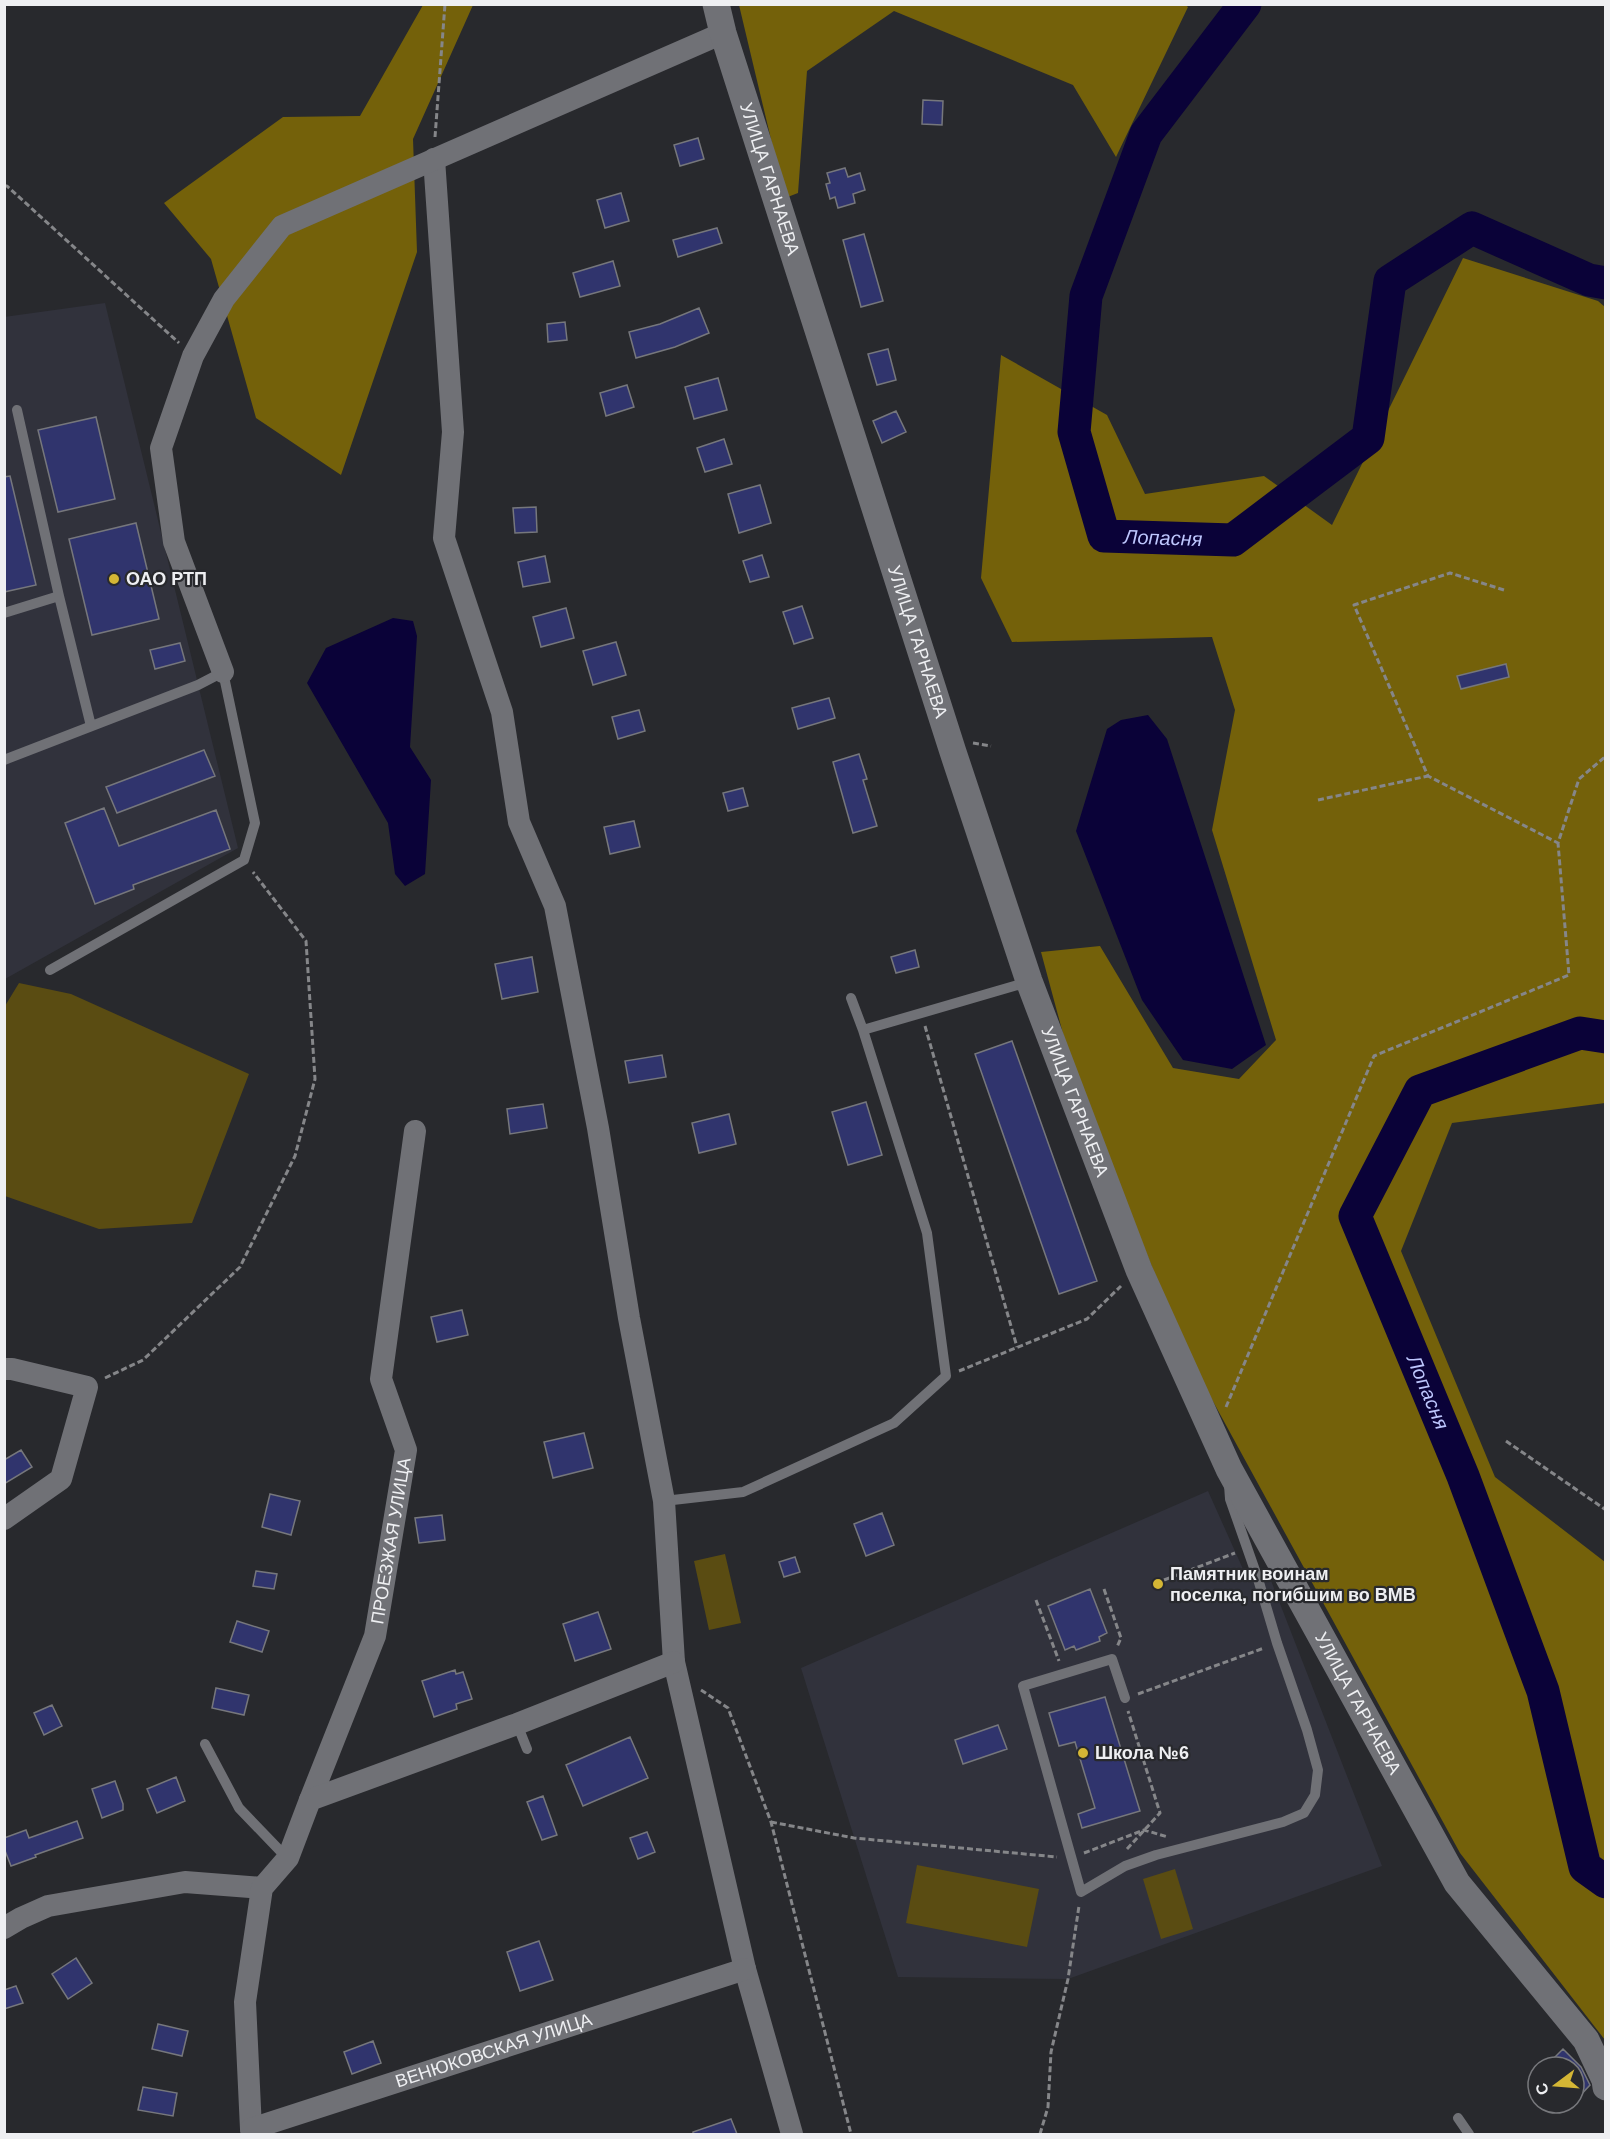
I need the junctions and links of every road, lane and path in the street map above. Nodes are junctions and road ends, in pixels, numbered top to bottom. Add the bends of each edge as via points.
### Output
1 (445, 4) edge
2 (716, 4) edge
3 (723, 33) junction
4 (434, 159) junction
5 (4, 186) edge
6 (193, 356) junction
7 (17, 410) dead end
8 (1504, 590) dead end
9 (59, 596) junction
10 (4, 613) edge
11 (223, 672) junction
12 (91, 726) junction
13 (1605, 756) edge
14 (4, 760) edge
15 (1428, 776) junction
16 (1318, 800) dead end
17 (1558, 843) junction
18 (244, 860) junction
19 (50, 970) dead end
20 (1029, 981) junction
21 (851, 998) dead end
22 (922, 1013) junction
23 (863, 1030) junction
24 (415, 1131) dead end
25 (1139, 1270) junction
26 (1017, 1347) junction
27 (4, 1369) edge
28 (946, 1376) junction
29 (87, 1387) junction
30 (1213, 1436) junction
31 (1506, 1441) dead end
32 (1229, 1469) junction
33 (664, 1500) junction
34 (1605, 1510) edge
35 (4, 1519) edge
36 (1237, 1553) dead end
37 (1164, 1580) dead end
38 (1104, 1589) dead end
39 (1036, 1600) dead end
40 (1270, 1646) dead end
41 (1112, 1659) junction
42 (674, 1662) junction
43 (1064, 1674) junction
44 (700, 1689) dead end
45 (1125, 1698) junction
46 (516, 1724) junction
47 (205, 1744) dead end
48 (527, 1749) dead end
49 (310, 1800) junction
50 (771, 1822) junction
51 (1144, 1830) junction
52 (1196, 1845) junction
53 (1123, 1853) dead end
54 (288, 1858) junction
55 (1071, 1858) junction
56 (262, 1888) junction
57 (1081, 1892) junction
58 (4, 1928) edge
59 (745, 1969) junction
60 (1605, 2086) edge
61 (1458, 2118) dead end
62 (256, 2132) edge
63 (792, 2134) edge
64 (851, 2134) edge
65 (1040, 2134) edge
66 (1469, 2134) edge

1 - 4 path
2 - 3 street, УЛИЦА ГАРНАЕВА
3 - 4 street
3 - 20 street, УЛИЦА ГАРНАЕВА
4 - 6 street via 282,226 224,299
4 - 33 street via 453,432 444,538 502,712 519,822 555,906
5 - 6 path
6 - 11 street via 161,448 174,542
7 - 9 lane
8 - 15 path via 1450,573 1354,605
9 - 10 lane
9 - 12 lane
11 - 12 lane
11 - 18 lane via 255,823
12 - 14 lane
13 - 17 path via 1579,779
15 - 16 path
15 - 17 path
17 - 30 path via 1569,975 1374,1056
18 - 19 lane
18 - 29 path via 306,941 315,1079 295,1156 240,1267 143,1360
20 - 22 lane
20 - 25 street, УЛИЦА ГАРНАЕВА
21 - 23 lane
22 - 23 lane
22 - 26 path
23 - 28 lane via 927,1233
24 - 49 street, ПРОЕЗЖАЯ УЛИЦА via 381,1379 406,1450 375,1636
25 - 26 path via 1087,1319
25 - 30 street, УЛИЦА ГАРНАЕВА
26 - 28 path
27 - 29 street
28 - 33 lane via 894,1423 743,1492
29 - 35 street via 62,1479
30 - 32 street, УЛИЦА ГАРНАЕВА
31 - 34 path
32 - 52 lane via 1230,1499 1318,1770 1316,1795 1304,1813 1283,1822
32 - 60 street, УЛИЦА ГАРНАЕВА via 1457,1882 1586,2040
33 - 42 street
36 - 37 path
38 - 41 path via 1121,1638
39 - 43 path
40 - 45 path
41 - 43 lane
41 - 45 lane
42 - 46 street
42 - 59 street
43 - 55 lane via 1023,1686
44 - 50 path via 728,1708
45 - 51 path via 1160,1813
46 - 48 lane
46 - 49 street
47 - 54 lane via 239,1808
49 - 54 street, ПРОЕЗЖАЯ УЛИЦА
50 - 55 path via 854,1838
50 - 64 path
51 - 52 path
51 - 53 path
51 - 55 path
52 - 57 lane via 1125,1866
54 - 56 street
55 - 57 lane
56 - 58 street via 185,1882 48,1906
56 - 62 street via 245,2002
57 - 65 path via 1068,1978 1051,2052 1048,2107
59 - 62 street, ВЕНЮКОВСКАЯ УЛИЦА
59 - 63 street
61 - 66 lane

